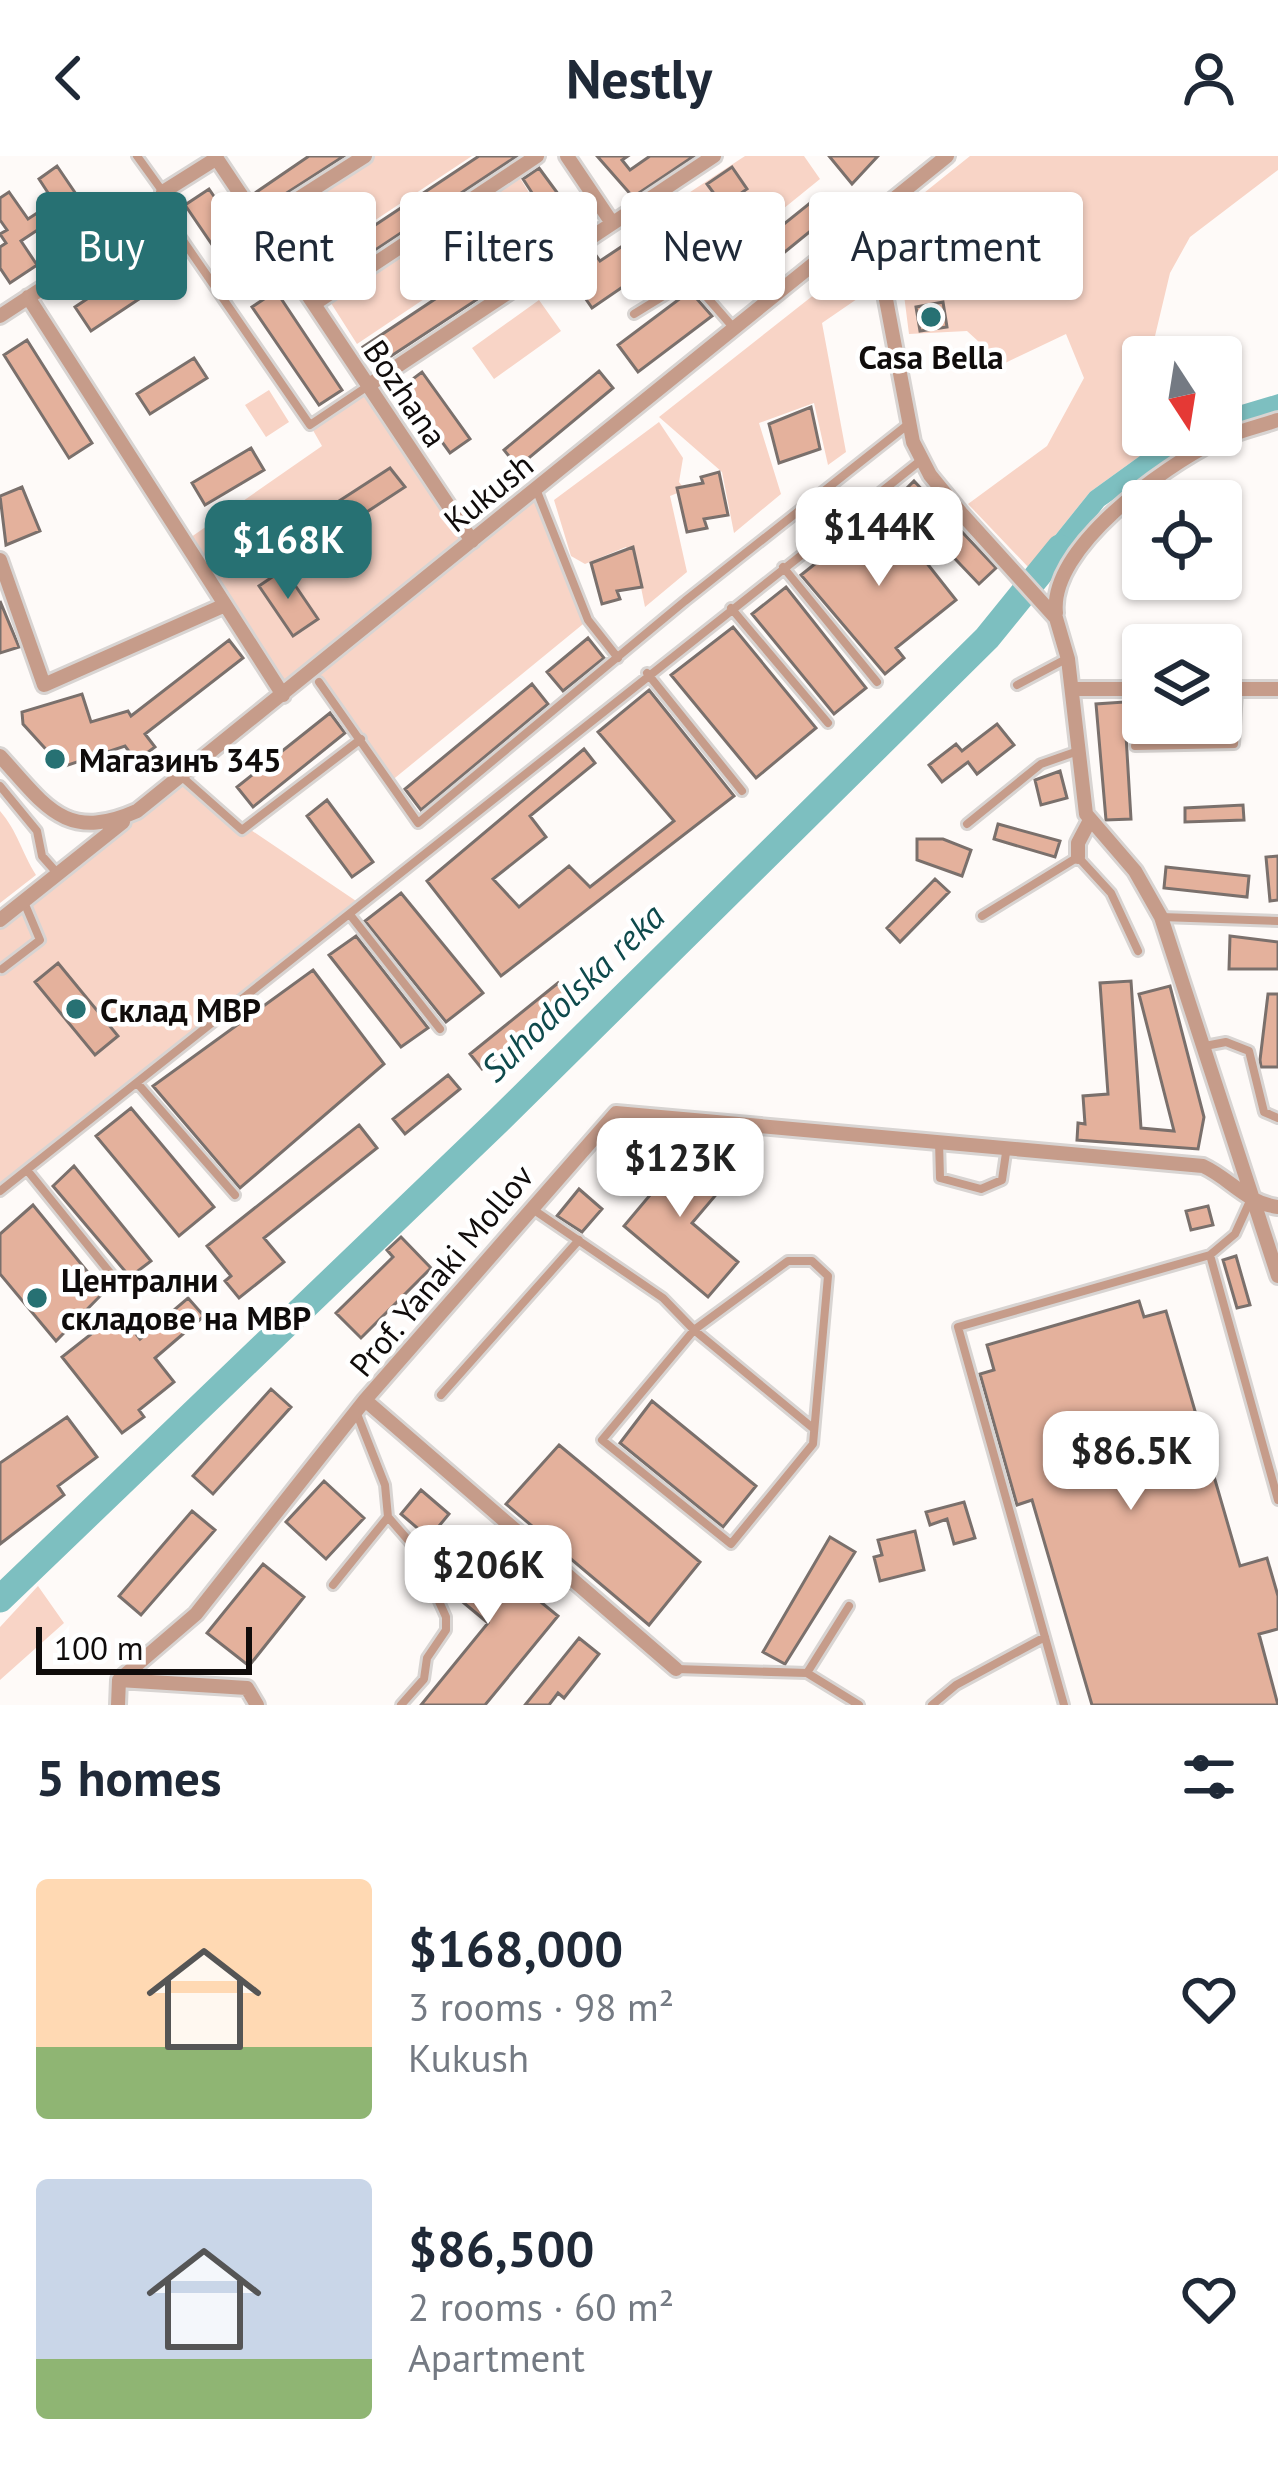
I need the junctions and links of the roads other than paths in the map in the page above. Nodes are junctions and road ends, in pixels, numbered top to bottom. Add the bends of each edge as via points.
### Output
1 (137, 156) edge
2 (364, 156) edge
3 (537, 156) edge
4 (566, 156) edge
5 (714, 156) edge
6 (947, 156) edge
7 (216, 157) edge
8 (163, 192) joint
9 (239, 192) edge
10 (308, 192) edge
11 (900, 192) edge
12 (612, 224) junction
13 (187, 246) edge
14 (809, 264) edge
15 (36, 292) edge
16 (28, 297) junction
17 (311, 300) edge
18 (885, 300) edge
19 (314, 304) junction
20 (634, 314) dead end
21 (0, 316) edge
22 (732, 326) junction
23 (369, 385) junction
24 (1278, 420) edge
25 (906, 426) junction
26 (922, 460) junction
27 (536, 489) junction
28 (472, 541) junction
29 (0, 560) edge
30 (783, 568) junction
31 (225, 605) junction
32 (731, 608) junction
33 (1056, 618) junction
34 (618, 658) junction
35 (1068, 658) junction
36 (647, 673) junction
37 (319, 682) dead end
38 (877, 682) dead end
39 (1017, 685) dead end
40 (1072, 689) junction
41 (1122, 689) edge
42 (1242, 689) edge
43 (1278, 689) edge
44 (283, 695) junction
45 (828, 723) dead end
46 (361, 739) junction
47 (1234, 744) edge
48 (1135, 746) dead end
49 (1080, 751) junction
50 (0, 756) edge
51 (182, 776) junction
52 (0, 786) edge
53 (742, 791) dead end
54 (137, 811) junction
55 (1089, 822) junction
56 (967, 824) dead end
57 (1078, 857) junction
58 (58, 875) junction
59 (24, 902) junction
60 (352, 916) junction
61 (982, 916) dead end
62 (1161, 917) junction
63 (0, 920) edge
64 (1278, 921) edge
65 (1138, 951) dead end
66 (2, 968) edge
67 (440, 1028) dead end
68 (1205, 1046) junction
69 (138, 1084) junction
70 (1278, 1118) edge
71 (939, 1139) junction
72 (1006, 1146) junction
73 (27, 1170) junction
74 (0, 1191) edge
75 (235, 1195) dead end
76 (1250, 1201) junction
77 (530, 1207) junction
78 (1278, 1207) edge
79 (579, 1240) junction
80 (1210, 1255) junction
81 (1278, 1276) edge
82 (120, 1286) dead end
83 (694, 1330) junction
84 (441, 1395) dead end
85 (361, 1407) junction
86 (814, 1429) junction
87 (1278, 1500) edge
88 (388, 1517) junction
89 (333, 1586) dead end
90 (849, 1606) dead end
91 (1045, 1637) junction
92 (676, 1669) joint
93 (807, 1673) junction
94 (119, 1680) junction
95 (118, 1705) edge
96 (256, 1705) edge
97 (401, 1705) edge
98 (859, 1705) edge
99 (932, 1705) edge
100 (1064, 1705) edge

1 - 8 lane
2 - 10 street
3 - 19 street
4 - 12 street
5 - 12 street
6 - 11 street, Kukush
7 - 8 street
7 - 9 street, Bozhana
12 - 23 street
13 - 23 lane via 310,425
14 - 22 street, Kukush
15 - 16 street
16 - 21 street
16 - 31 street
17 - 19 street, Bozhana
18 - 25 street
19 - 23 street, Bozhana
20 - 22 lane via 692,279
22 - 27 street, Kukush
23 - 28 street, Bozhana
24 - 33 street via 1210,444 1126,502 1062,577
25 - 26 street
25 - 34 lane
26 - 30 lane
26 - 33 street
27 - 28 street, Kukush
27 - 34 lane via 587,620
28 - 44 street, Kukush
29 - 31 street via 44,685
30 - 32 lane
30 - 38 lane
31 - 44 street
32 - 36 lane
32 - 45 lane
33 - 35 street
34 - 46 lane via 418,824
35 - 39 lane
35 - 40 street
36 - 53 lane
36 - 60 lane
37 - 46 lane
40 - 41 street
40 - 49 street
42 - 43 street
44 - 51 street, Kukush
46 - 51 lane via 242,830
47 - 48 lane
49 - 55 street
49 - 56 lane via 1040,764
50 - 54 street, Kukush via 56,816 92,825
51 - 54 street, Kukush
52 - 58 lane via 37,831 42,856
54 - 58 street
55 - 57 street
55 - 62 street via 1136,871
57 - 61 lane
57 - 65 lane via 1111,893
58 - 59 street
59 - 63 street
59 - 66 lane via 40,940
60 - 67 lane
60 - 69 lane
62 - 64 lane
62 - 68 street
68 - 70 lane via 1226,1042 1249,1051 1264,1112
68 - 76 street
69 - 73 lane
69 - 75 lane
71 - 72 street, Prof. Yanaki Mollov
71 - 72 lane via 940,1178 982,1190 1002,1180
71 - 77 street, Prof. Yanaki Mollov via 626,1110 606,1118
72 - 76 street, Prof. Yanaki Mollov via 1203,1166
73 - 74 lane
73 - 82 lane
76 - 78 street
76 - 80 lane via 1234,1234
76 - 81 street
77 - 79 lane
77 - 85 street, Prof. Yanaki Mollov
79 - 83 lane via 663,1298
79 - 84 lane
80 - 87 lane
80 - 91 lane via 958,1327
83 - 86 lane
83 - 86 lane via 788,1262 822,1266 828,1276
83 - 86 lane via 602,1440 730,1544 813,1444
85 - 88 lane
85 - 92 street
85 - 94 street, Prof. Yanaki Mollov via 196,1614
88 - 89 lane
88 - 97 lane via 415,1548 446,1617 424,1679
90 - 93 lane
91 - 99 lane
91 - 100 lane
92 - 93 lane
93 - 98 lane
94 - 95 street
94 - 96 street via 247,1688

